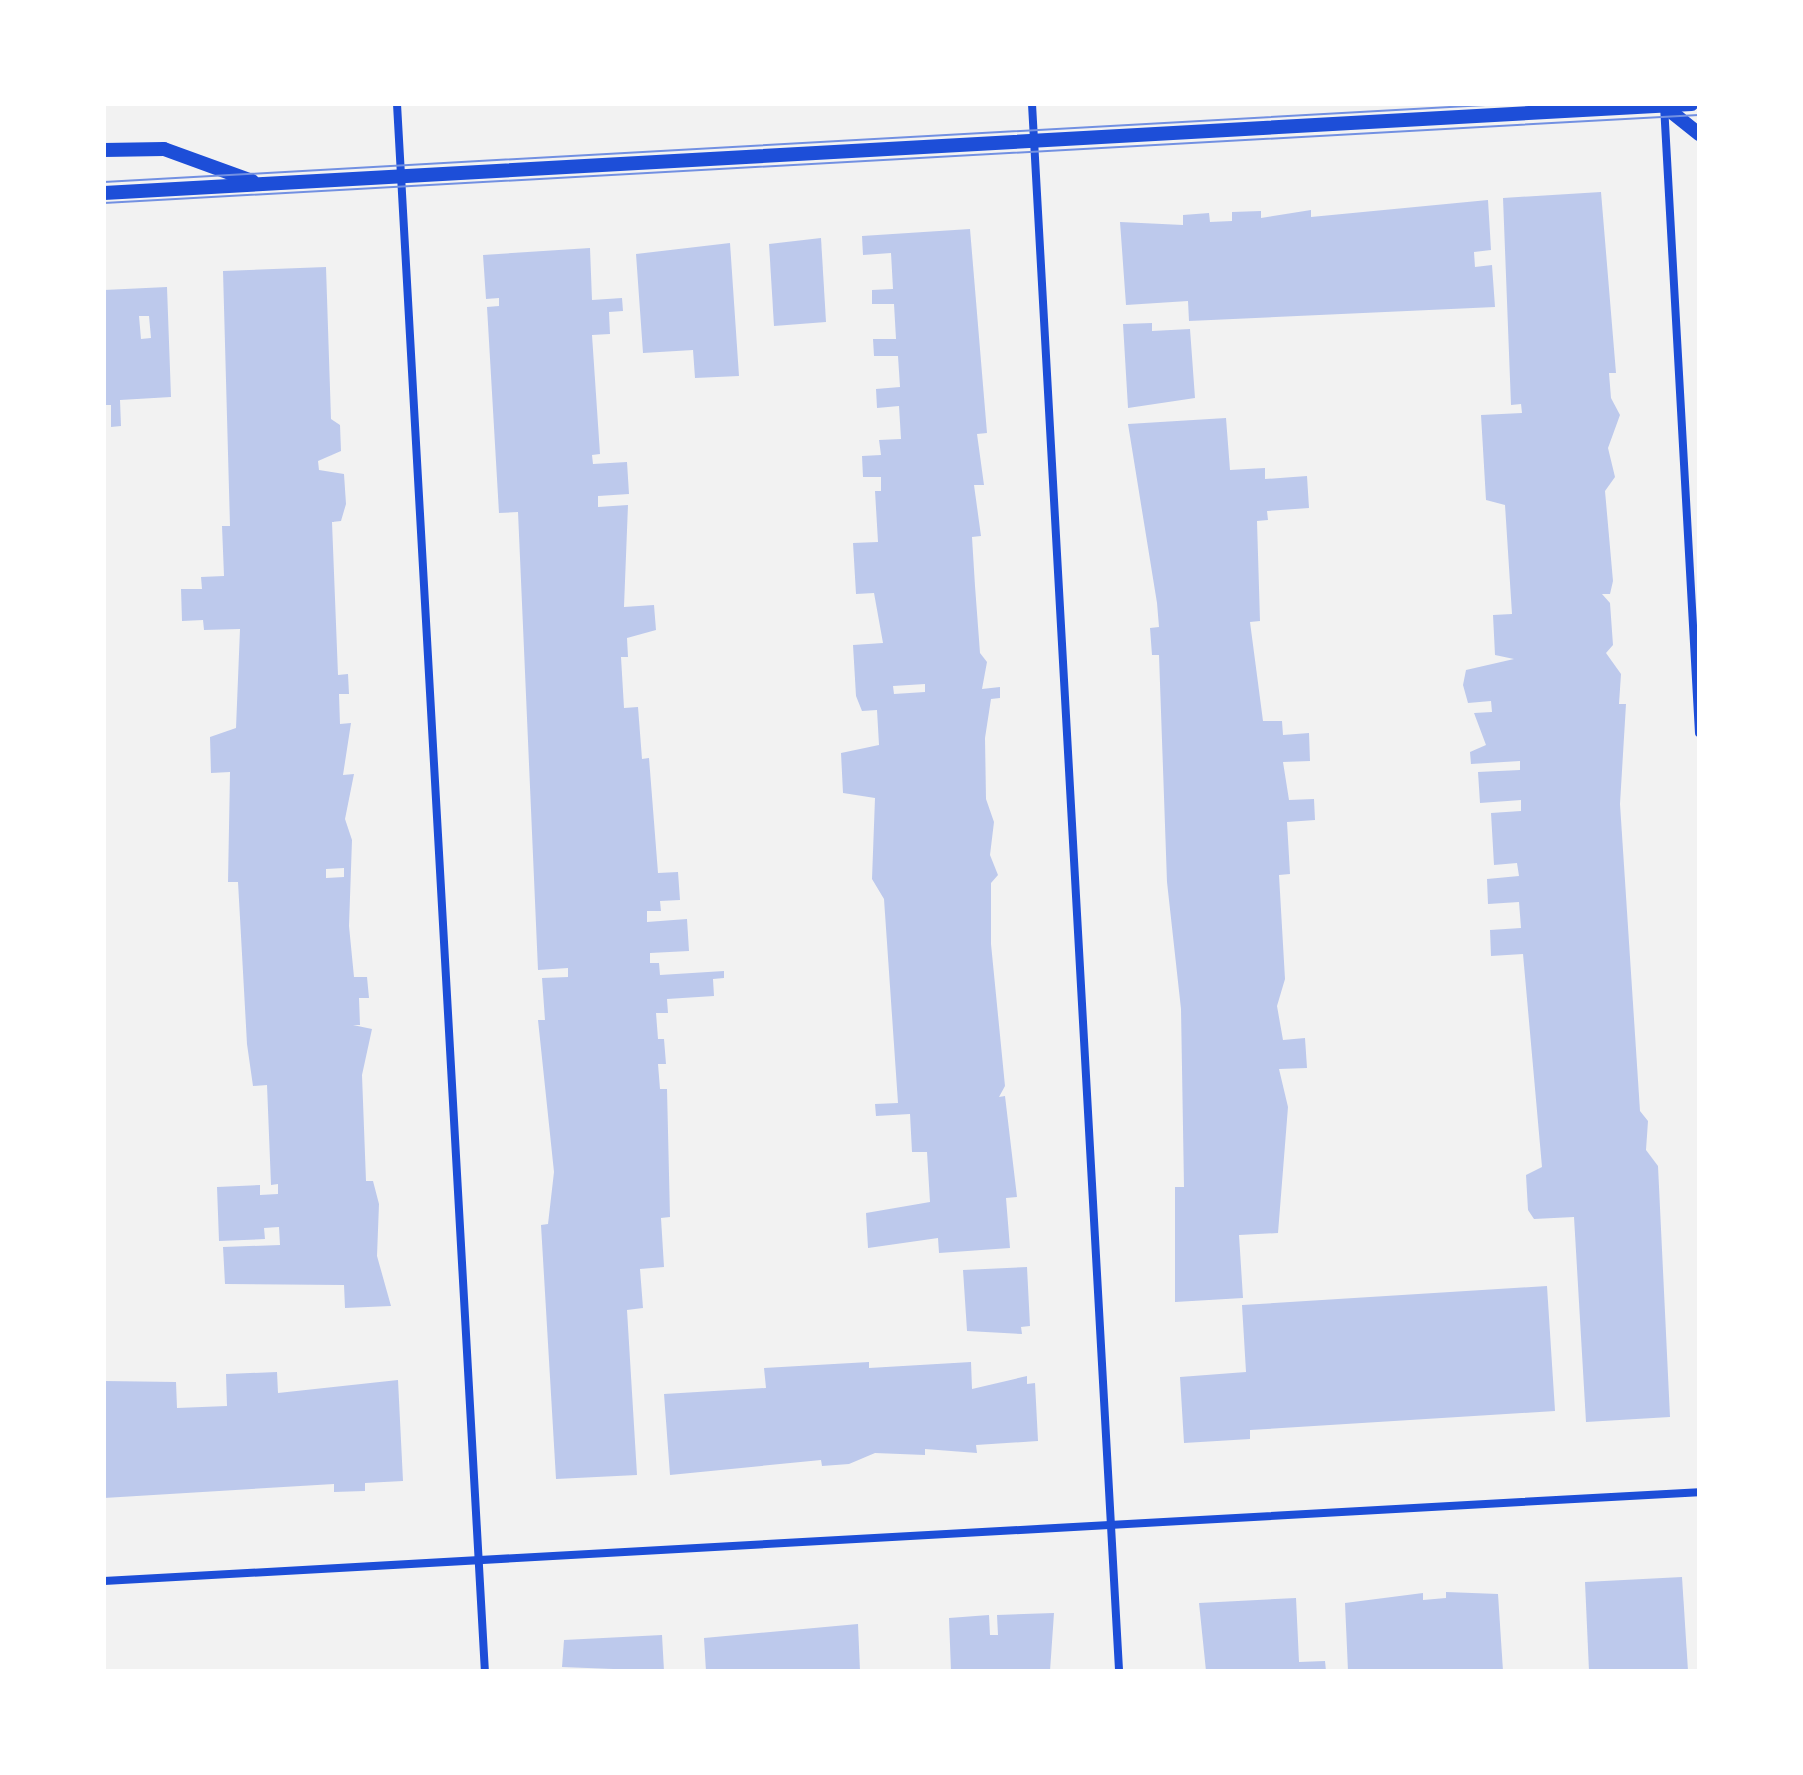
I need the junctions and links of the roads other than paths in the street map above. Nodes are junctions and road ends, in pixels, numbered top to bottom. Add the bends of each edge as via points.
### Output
1 (397, 104) edge
2 (1032, 104) edge
3 (1692, 104) edge
4 (1664, 105) edge
5 (1699, 134) edge
6 (1034, 142) junction
7 (104, 150) edge
8 (402, 176) junction
9 (260, 184) junction
10 (104, 193) edge
11 (1699, 733) edge
12 (1699, 1492) edge
13 (1111, 1525) junction
14 (479, 1560) junction
15 (104, 1581) edge
16 (485, 1671) edge
17 (1119, 1671) edge

1 - 8 street
2 - 6 street
3 - 4 street
4 - 5 street
4 - 6 street
4 - 11 street
6 - 8 street
6 - 13 street
7 - 9 street via 164,149
8 - 9 street
8 - 14 street
9 - 10 street
12 - 13 street
13 - 14 street
13 - 17 street
14 - 15 street
14 - 16 street

